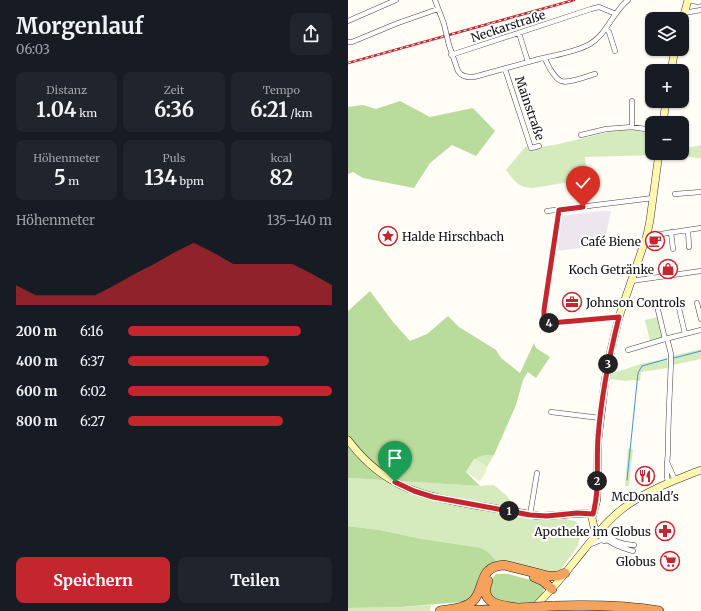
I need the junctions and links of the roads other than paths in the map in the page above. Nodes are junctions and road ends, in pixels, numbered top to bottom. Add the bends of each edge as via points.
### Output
1 (396, 0) edge
2 (435, 0) edge
3 (628, 0) edge
4 (688, 0) edge
5 (701, 1) edge
6 (438, 9) junction
7 (701, 10) edge
8 (684, 12) edge
9 (689, 12) edge
10 (616, 14) junction
11 (348, 21) edge
12 (606, 29) junction
13 (518, 33) junction
14 (348, 42) edge
15 (615, 51) dead end
16 (452, 55) junction
17 (545, 58) junction
18 (528, 62) junction
19 (505, 68) junction
20 (595, 74) dead end
21 (632, 101) dead end
22 (632, 127) junction
23 (645, 129) edge
24 (580, 135) dead end
25 (540, 146) dead end
26 (658, 160) edge
27 (701, 192) edge
28 (675, 194) dead end
29 (653, 198) junction
30 (559, 210) junction
31 (547, 211) dead end
32 (701, 228) edge
33 (688, 230) junction
34 (671, 232) junction
35 (661, 234) dead end
36 (690, 247) dead end
37 (673, 249) dead end
38 (701, 271) edge
39 (631, 281) junction
40 (697, 303) dead end
41 (679, 308) dead end
42 (658, 310) dead end
43 (619, 317) junction
44 (701, 319) edge
45 (701, 330) edge
46 (685, 334) junction
47 (666, 339) junction
48 (628, 350) dead end
49 (551, 412) dead end
50 (600, 418) junction
51 (348, 440) edge
52 (701, 470) edge
53 (537, 473) dead end
54 (672, 481) junction
55 (593, 514) junction
56 (530, 515) junction
57 (600, 531) junction
58 (608, 542) junction
59 (634, 545) dead end
60 (588, 546) junction
61 (633, 551) dead end
62 (565, 574) junction
63 (548, 576) junction
64 (553, 587) junction
65 (518, 608) junction
66 (440, 611) edge
67 (450, 611) edge
68 (531, 611) edge
69 (562, 611) edge
70 (598, 611) edge
71 (601, 611) edge
72 (607, 611) edge
73 (659, 611) edge

1 - 11 street
2 - 6 street
3 - 10 street
4 - 5 street
4 - 8 street
6 - 14 street
6 - 16 street, bridge
7 - 9 street
10 - 12 street
10 - 13 street, Neckarstraße via 599,7
12 - 15 street
12 - 17 street via 589,44
13 - 16 street, Neckarstraße
13 - 18 street
16 - 19 street via 458,71 464,76 474,77
17 - 18 street
17 - 20 street via 560,81
18 - 19 street
19 - 25 street, Mainstraße via 531,148
21 - 22 street
22 - 23 street
22 - 24 street
26 - 29 street
27 - 28 street
29 - 30 street
29 - 39 street via 647,235
30 - 31 street
30 - 43 street via 544,319 551,323
32 - 33 street
33 - 34 street
33 - 36 street
34 - 35 street
34 - 37 street
38 - 39 street
39 - 43 street
40 - 44 street
41 - 46 street
42 - 47 street
43 - 50 street via 605,380
45 - 46 street
46 - 47 street
47 - 48 street
47 - 54 street via 671,354 667,462
49 - 50 street
50 - 55 street via 597,499
51 - 56 street via 386,477 414,491
52 - 54 street
53 - 56 street
54 - 57 street via 650,491 623,509
55 - 56 street
55 - 57 street via 594,527
57 - 58 street
57 - 59 street via 617,542
57 - 60 street
58 - 60 street via 601,540
58 - 61 street
60 - 62 street
62 - 63 highway
62 - 64 street
63 - 64 highway
63 - 66 highway via 498,565 487,573 472,601 461,608
64 - 65 highway via 538,578 516,572 494,573 485,591 490,600 497,605
64 - 68 street
65 - 67 highway
65 - 73 highway, bridge via 601,605
69 - 71 highway
70 - 71 highway
71 - 72 highway

